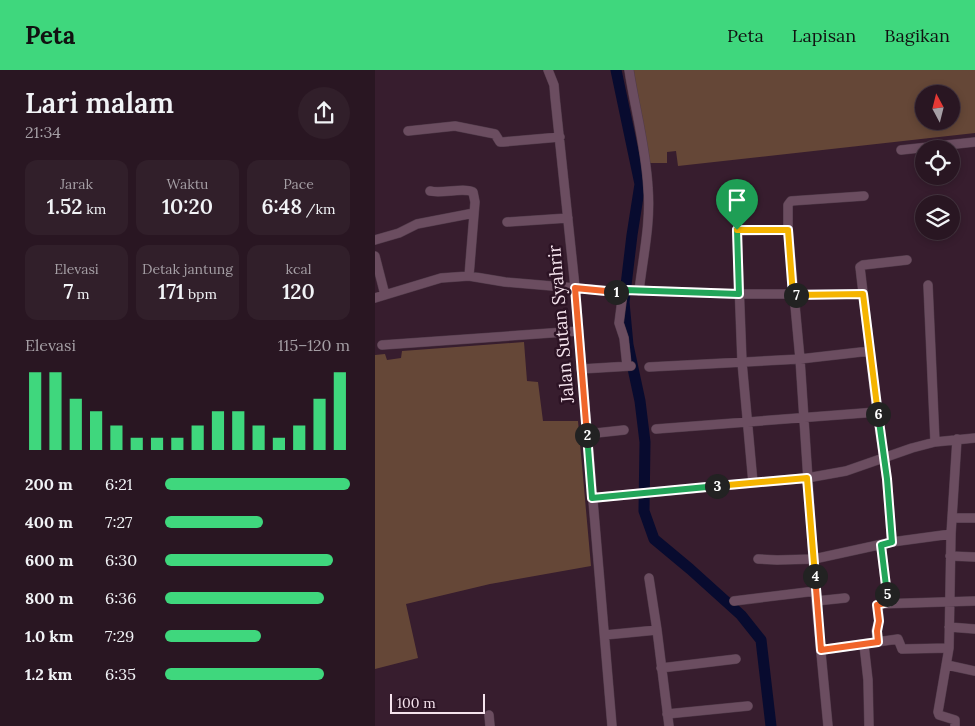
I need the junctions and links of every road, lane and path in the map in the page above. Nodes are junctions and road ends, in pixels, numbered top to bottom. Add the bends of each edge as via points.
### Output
1 (548, 70) edge
2 (629, 70) edge
3 (408, 131) dead end
4 (560, 137) junction
5 (975, 142) edge
6 (901, 150) dead end
7 (430, 191) dead end
8 (864, 196) dead end
9 (474, 213) junction
10 (568, 218) junction
11 (507, 222) dead end
12 (788, 230) junction
13 (375, 240) edge
14 (375, 256) edge
15 (907, 260) dead end
16 (469, 276) junction
17 (928, 284) dead end
18 (575, 288) junction
19 (624, 291) junction
20 (638, 291) junction
21 (739, 294) junction
22 (863, 294) junction
23 (385, 295) junction
24 (793, 295) junction
25 (375, 298) edge
26 (579, 331) junction
27 (382, 345) dead end
28 (870, 351) junction
29 (800, 359) junction
30 (742, 362) junction
31 (649, 366) dead end
32 (581, 369) junction
33 (877, 412) junction
34 (804, 419) junction
35 (748, 423) junction
36 (656, 429) dead end
37 (624, 430) dead end
38 (587, 434) junction
39 (975, 438) edge
40 (957, 440) junction
41 (935, 442) junction
42 (885, 459) junction
43 (807, 478) junction
44 (753, 483) junction
45 (592, 498) junction
46 (953, 518) junction
47 (975, 518) edge
48 (951, 534) junction
49 (892, 542) junction
50 (881, 545) junction
51 (950, 556) junction
52 (975, 557) edge
53 (758, 559) dead end
54 (814, 559) junction
55 (649, 578) dead end
56 (816, 591) junction
57 (845, 598) dead end
58 (734, 601) dead end
59 (816, 601) junction
60 (951, 601) junction
61 (975, 601) edge
62 (888, 602) junction
63 (949, 627) junction
64 (975, 629) edge
65 (657, 630) junction
66 (605, 636) junction
67 (878, 642) junction
68 (864, 645) junction
69 (949, 648) junction
70 (821, 650) junction
71 (736, 659) dead end
72 (947, 665) junction
73 (661, 668) junction
74 (975, 671) edge
75 (748, 706) dead end
76 (667, 714) junction
77 (489, 716) dead end
78 (490, 726) edge
79 (612, 726) edge
80 (669, 726) edge
81 (828, 726) edge
82 (869, 726) edge
83 (955, 726) edge

1 - 4 street, Jalan Sutan Syahrir via 554,85
2 - 20 street via 648,189 648,216
3 - 4 street via 463,127 496,134 500,142
4 - 10 street, Jalan Sutan Syahrir
5 - 6 street
7 - 9 street via 472,191 475,196
8 - 12 street via 789,202
9 - 13 street via 417,224
9 - 16 street
10 - 11 street
10 - 18 street, Jalan Sutan Syahrir
12 - 21 street via 737,230
12 - 24 street
14 - 23 street
15 - 22 street via 861,265
16 - 18 street
16 - 23 street via 441,278
17 - 41 street
18 - 19 street
18 - 26 street, Jalan Sutan Syahrir
19 - 20 street
19 - 32 street via 619,323 629,366
20 - 21 street
21 - 24 street
21 - 30 street
22 - 24 street
22 - 28 street
23 - 25 street
24 - 29 street
26 - 27 street
26 - 32 street, Jalan Sutan Syahrir
28 - 29 street
28 - 33 street
29 - 30 street
29 - 34 street
30 - 31 street
30 - 35 street
32 - 38 street, Jalan Sutan Syahrir
33 - 34 street
33 - 42 street
34 - 35 street
34 - 43 street
35 - 36 street
35 - 44 street
37 - 38 street
38 - 45 street, Jalan Sutan Syahrir
39 - 40 street
40 - 41 street
40 - 46 street
41 - 42 street
42 - 43 street
42 - 49 street
43 - 44 street
43 - 54 street
44 - 45 street
45 - 66 street, Jalan Sutan Syahrir
46 - 47 street
46 - 48 street
48 - 49 street
48 - 51 street
49 - 50 street
50 - 54 street
50 - 62 street
51 - 52 street
51 - 60 street
53 - 54 street
54 - 56 street
55 - 65 street
56 - 58 street
56 - 59 street
57 - 59 street
59 - 70 street
60 - 61 street
60 - 62 street
60 - 63 street
62 - 67 street via 877,605
63 - 64 street
63 - 69 street
65 - 66 street
65 - 73 street
66 - 79 street, Jalan Sutan Syahrir
67 - 68 street
67 - 69 street via 899,639 902,649
68 - 70 street
68 - 82 street via 869,680
69 - 72 street
70 - 81 street
71 - 73 street
72 - 74 street
72 - 83 street via 937,714 955,720
73 - 76 street
75 - 76 street
76 - 80 street
77 - 78 street

